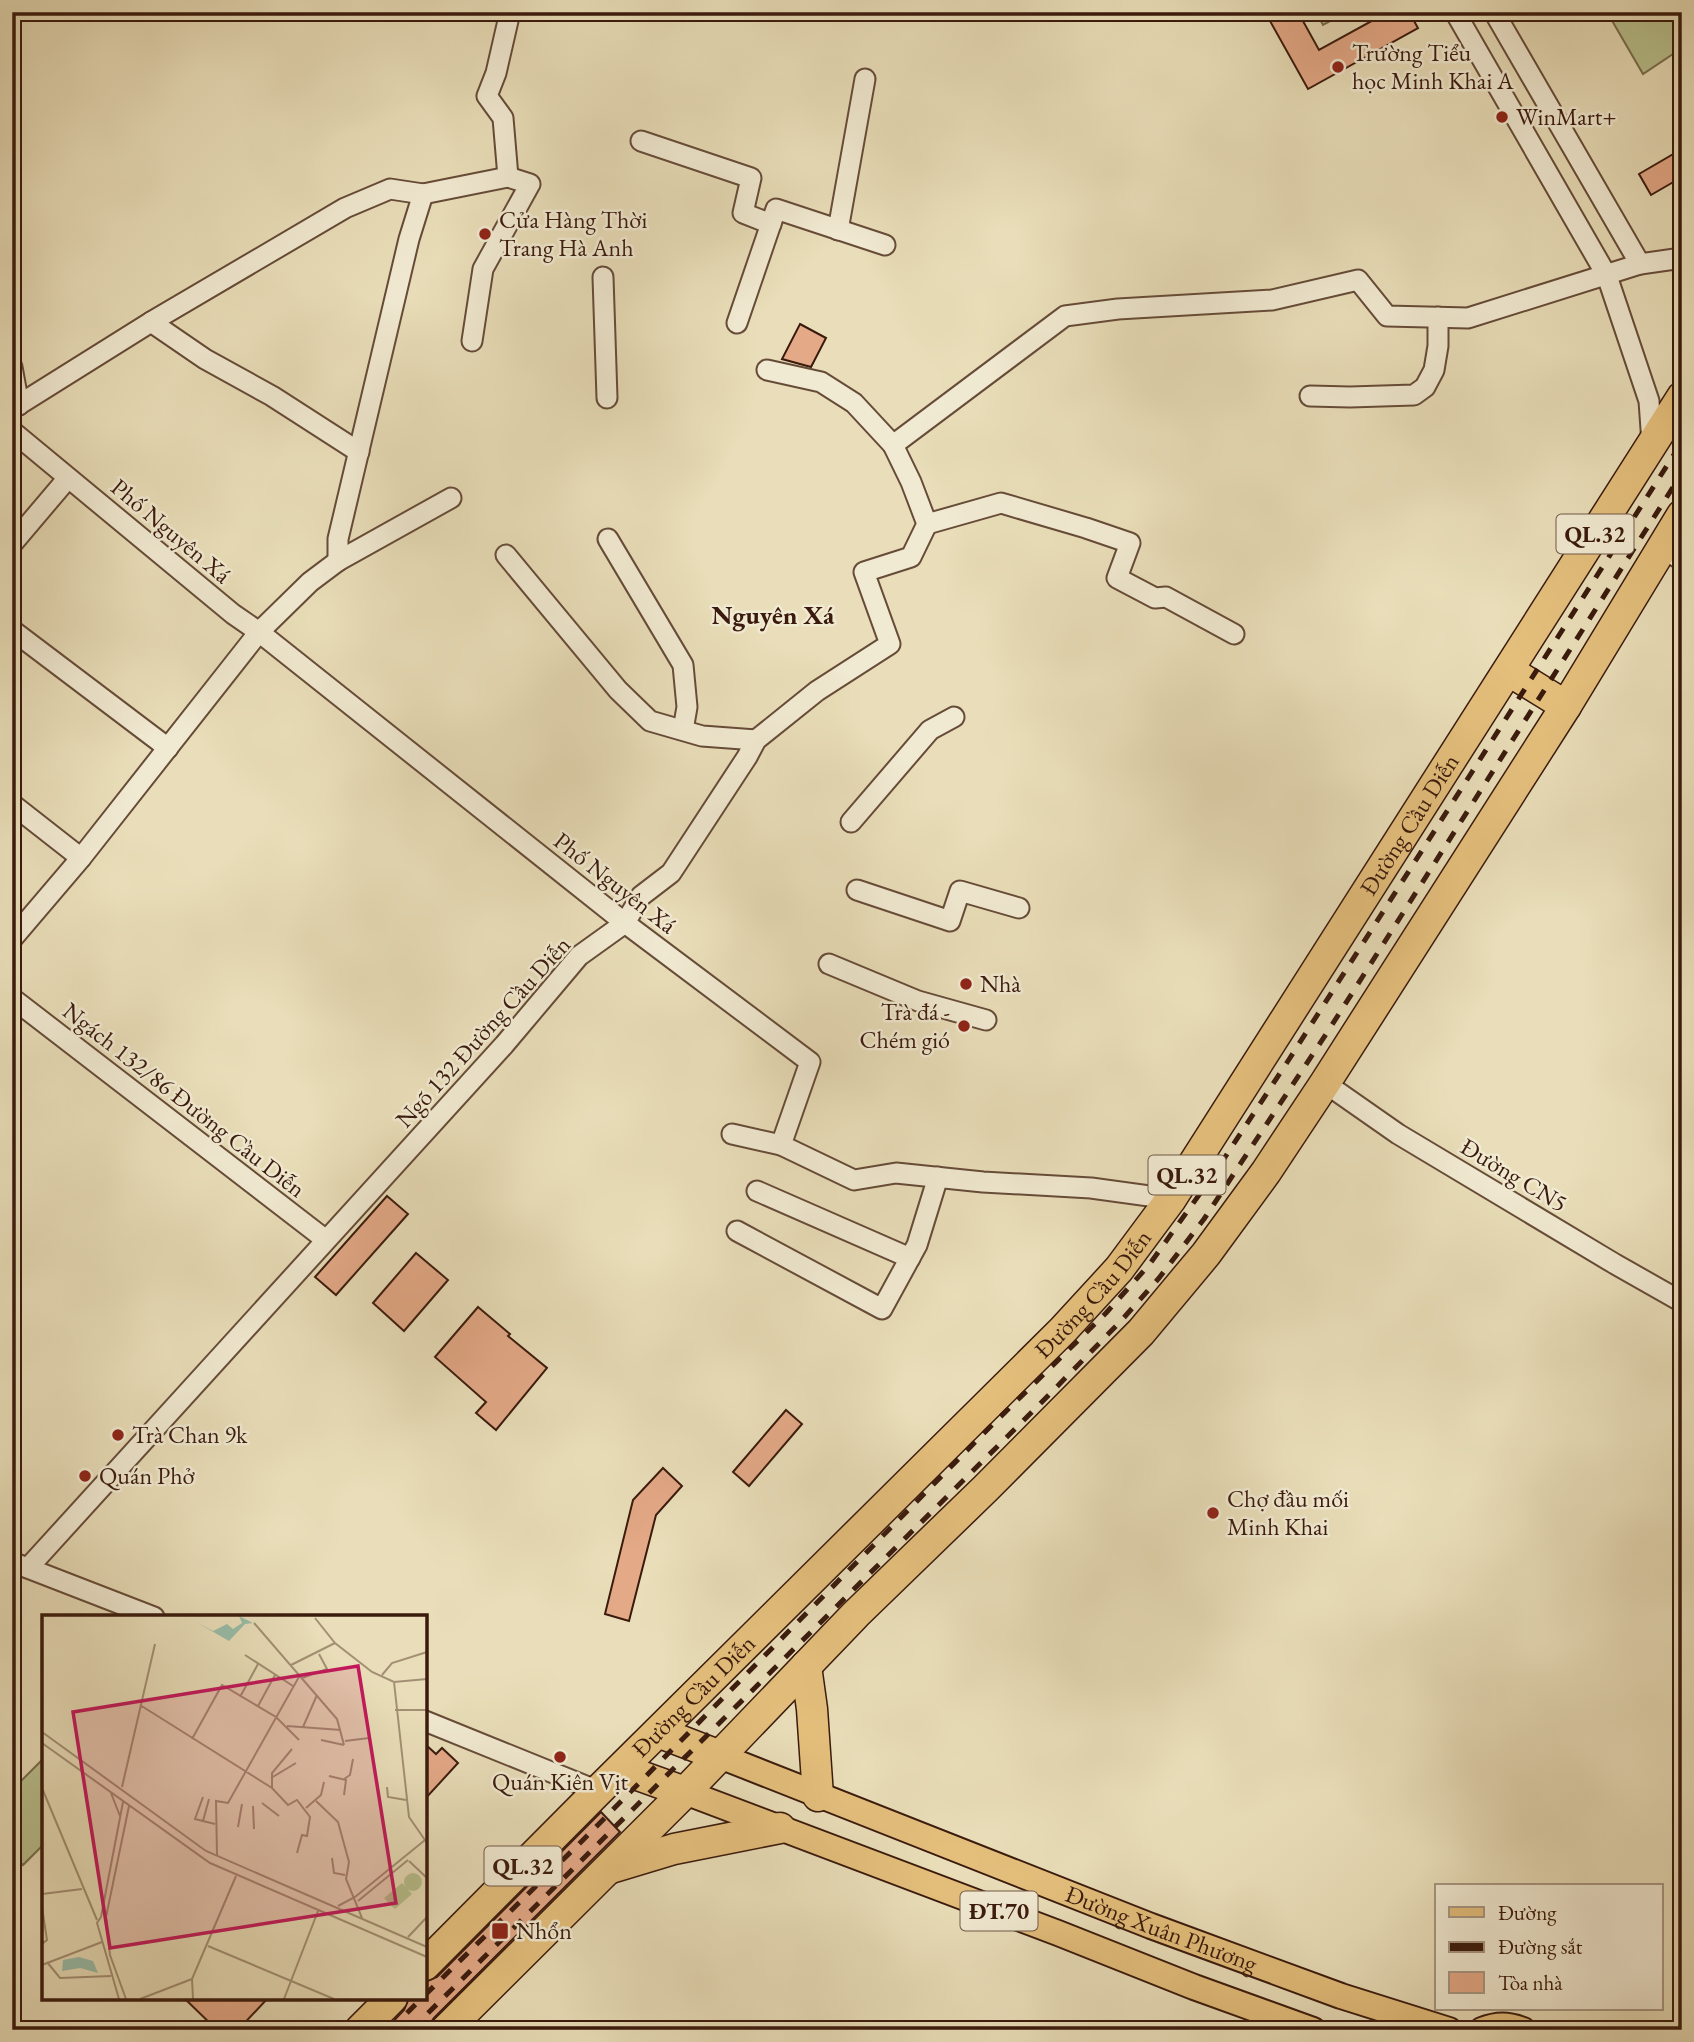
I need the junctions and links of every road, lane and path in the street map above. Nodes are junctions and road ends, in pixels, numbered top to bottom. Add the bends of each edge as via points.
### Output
1 (510, 12) edge
2 (1455, 12) edge
3 (1494, 12) edge
4 (865, 79) dead end
5 (641, 141) dead end
6 (508, 177) junction
7 (423, 194) junction
8 (774, 217) junction
9 (838, 230) junction
10 (885, 245) dead end
11 (1682, 258) edge
12 (1640, 264) junction
13 (1607, 275) junction
14 (603, 277) dead end
15 (1438, 317) junction
16 (151, 322) junction
17 (737, 323) dead end
18 (472, 341) dead end
19 (12, 367) edge
20 (767, 370) dead end
21 (1310, 396) dead end
22 (1682, 397) edge
23 (607, 398) dead end
24 (16, 407) edge
25 (12, 431) edge
26 (1652, 444) junction
27 (893, 445) junction
28 (359, 452) junction
29 (68, 478) junction
30 (451, 498) dead end
31 (1682, 515) edge
32 (928, 524) junction
33 (608, 539) dead end
34 (12, 544) edge
35 (1671, 554) edge
36 (506, 555) dead end
37 (338, 561) junction
38 (12, 630) edge
39 (259, 632) junction
40 (1234, 634) dead end
41 (1509, 671) junction
42 (1566, 706) junction
43 (954, 717) dead end
44 (683, 730) junction
45 (756, 740) junction
46 (168, 748) junction
47 (12, 804) edge
48 (851, 822) dead end
49 (81, 858) junction
50 (857, 890) dead end
51 (1018, 908) dead end
52 (625, 923) junction
53 (12, 939) edge
54 (829, 964) dead end
55 (12, 998) edge
56 (986, 1020) dead end
57 (1325, 1083) junction
58 (732, 1133) dead end
59 (781, 1145) junction
60 (938, 1177) junction
61 (757, 1191) dead end
62 (1171, 1199) junction
63 (737, 1231) dead end
64 (326, 1240) junction
65 (910, 1258) junction
66 (1682, 1302) edge
67 (20, 1565) edge
68 (149, 1615) edge
69 (806, 1666) junction
70 (427, 1722) edge
71 (658, 1732) junction
72 (720, 1756) junction
73 (621, 1769) junction
74 (598, 1791) junction
75 (685, 1792) junction
76 (818, 1796) junction
77 (780, 1828) junction
78 (607, 1870) junction
79 (427, 1963) edge
80 (390, 2000) edge
81 (360, 2030) edge
82 (446, 2030) edge
83 (1313, 2030) edge
84 (1449, 2030) edge
85 (1482, 2030) edge
86 (1522, 2030) edge

1 - 6 street via 487,96 503,118
2 - 13 street
3 - 12 street
4 - 9 street
5 - 8 street via 751,178 743,213
6 - 7 street
6 - 18 street via 530,184 483,269
7 - 16 street via 390,189 345,208
7 - 28 street
8 - 9 street
8 - 17 street
9 - 10 street
11 - 12 street
12 - 13 street
13 - 15 street via 1468,318
13 - 26 street via 1650,401
14 - 23 street
15 - 21 street via 1434,370 1425,387 1414,395
15 - 27 street via 1387,316 1358,280 1272,300 1065,316
16 - 24 street
16 - 28 street
19 - 24 street
20 - 27 street via 821,382 854,403
22 - 26 highway, Đường Cầu Diễn / QL.32
25 - 29 street, Phố Nguyên Xá
26 - 41 highway, Đường Cầu Diễn / QL.32
27 - 32 street
28 - 37 street via 338,540
29 - 34 street
29 - 39 street, Phố Nguyên Xá
30 - 37 street
31 - 35 highway, QL.32
32 - 40 street via 1001,503 1130,543 1118,578 1155,598 1166,597
32 - 45 street, Ngõ 132 Đường Cầu Diễn via 911,557 864,572 890,644 817,691
33 - 44 street via 683,666 687,707
35 - 42 highway, QL.32
36 - 44 street via 626,698 650,721
37 - 39 street
38 - 46 street
39 - 46 street
39 - 52 street, Phố Nguyên Xá
41 - 42 highway
41 - 62 highway, Đường Cầu Diễn / QL.32
42 - 57 highway, QL.32
43 - 48 street via 930,730
44 - 45 street
45 - 52 street, Ngõ 132 Đường Cầu Diễn via 671,873 641,895
46 - 49 street
47 - 49 street
49 - 53 street
50 - 51 street via 950,921 960,891
52 - 59 street, Phố Nguyên Xá via 810,1062
52 - 64 street, Ngõ 132 Đường Cầu Diễn via 579,956
54 - 56 street via 918,1002
55 - 64 street, Ngách 132/86 Đường Cầu Diễn
57 - 66 street, Đường CN5 via 1398,1134
57 - 69 highway, QL.32 via 1206,1254 1141,1332
58 - 59 street
59 - 60 street via 853,1180 896,1173
60 - 62 street
60 - 65 street
61 - 65 street
62 - 71 highway, Đường Cầu Diễn / QL.32 via 1119,1269 1063,1330
63 - 65 street via 882,1309
64 - 67 street, Ngõ 132 Đường Cầu Diễn
67 - 68 street
69 - 72 highway, QL.32
69 - 76 highway
70 - 74 street
71 - 72 highway, ĐT.70
71 - 73 highway, Đường Cầu Diễn / QL.32
72 - 75 highway, QL.32
72 - 76 main road, Đường Xuân Phương / ĐT.70
73 - 74 highway, Đường Cầu Diễn / QL.32
73 - 75 highway, ĐT.70
74 - 79 highway, Đường Cầu Diễn / QL.32
75 - 77 main road, Đường Xuân Phương / ĐT.70
75 - 78 highway, QL.32
76 - 84 main road, Đường Xuân Phương / ĐT.70 via 1277,1973
77 - 78 highway via 674,1849
77 - 83 main road, Đường Xuân Phương / ĐT.70
78 - 82 highway, QL.32
80 - 81 highway
85 - 86 main road via 1509,2025

